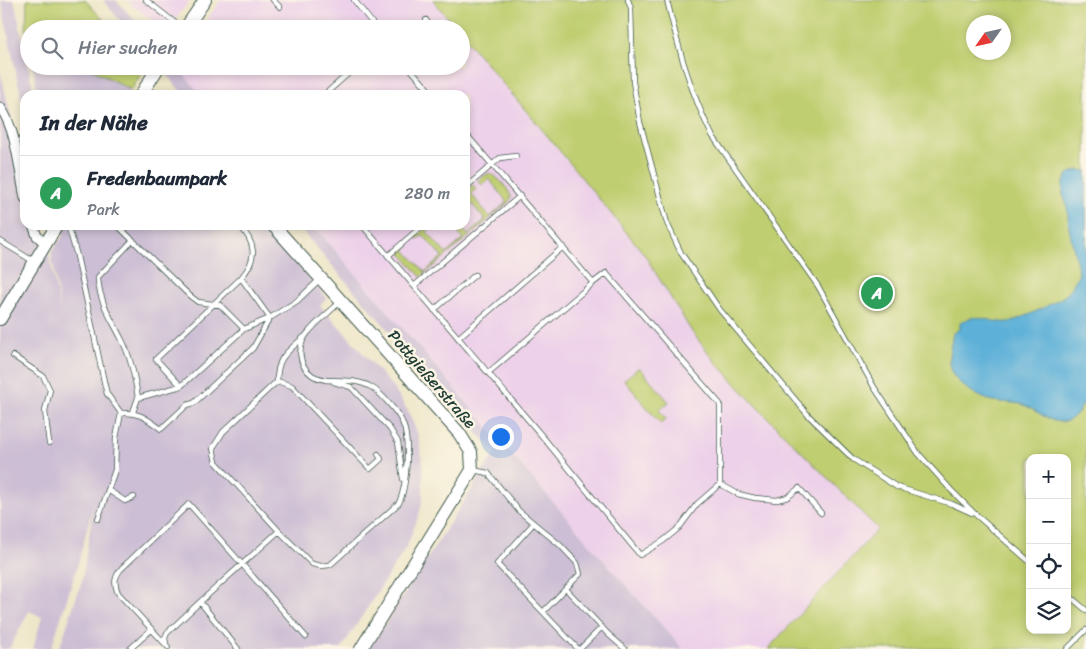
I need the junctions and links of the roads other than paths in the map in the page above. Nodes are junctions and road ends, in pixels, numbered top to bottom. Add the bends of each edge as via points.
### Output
1 (146, 0) edge
2 (206, 0) edge
3 (273, 0) edge
4 (354, 0) edge
5 (628, 0) edge
6 (667, 0) edge
7 (280, 7) dead end
8 (172, 20) edge
9 (191, 20) edge
10 (370, 20) edge
11 (154, 75) edge
12 (347, 75) edge
13 (416, 75) edge
14 (428, 89) edge
15 (145, 90) edge
16 (330, 90) edge
17 (0, 107) edge
18 (470, 138) edge
19 (516, 156) dead end
20 (492, 164) junction
21 (20, 172) edge
22 (470, 184) edge
23 (520, 196) junction
24 (35, 230) edge
25 (54, 230) edge
26 (69, 230) edge
27 (122, 230) edge
28 (243, 230) edge
29 (278, 230) edge
30 (366, 230) edge
31 (417, 230) edge
32 (133, 240) junction
33 (0, 242) edge
34 (46, 244) junction
35 (563, 247) junction
36 (388, 256) junction
37 (34, 262) junction
38 (475, 275) dead end
39 (241, 278) junction
40 (321, 278) junction
41 (593, 283) junction
42 (414, 286) junction
43 (342, 301) junction
44 (214, 304) junction
45 (434, 310) junction
46 (270, 318) junction
47 (0, 319) edge
48 (244, 329) junction
49 (307, 334) junction
50 (458, 338) junction
51 (13, 356) dead end
52 (488, 373) junction
53 (326, 380) junction
54 (277, 382) junction
55 (181, 386) junction
56 (138, 398) junction
57 (120, 412) junction
58 (133, 412) junction
59 (49, 443) dead end
60 (378, 454) dead end
61 (472, 470) junction
62 (720, 484) junction
63 (404, 485) junction
64 (108, 490) junction
65 (134, 497) dead end
66 (821, 513) dead end
67 (975, 514) junction
68 (98, 519) dead end
69 (533, 524) junction
70 (279, 531) junction
71 (1026, 559) edge
72 (242, 563) junction
73 (566, 589) junction
74 (1071, 597) edge
75 (200, 602) junction
76 (1086, 610) edge
77 (543, 612) junction
78 (602, 628) junction
79 (152, 629) junction
80 (1086, 630) edge
81 (306, 637) dead end
82 (168, 648) edge
83 (130, 649) edge
84 (238, 649) edge
85 (361, 649) edge
86 (579, 649) edge
87 (625, 649) edge
88 (1067, 649) edge

1 - 8 lane
2 - 9 street
3 - 7 lane
4 - 10 lane
5 - 67 lane via 631,8 633,82 640,122 667,223 681,253 720,310 809,416 853,459 898,487
6 - 67 lane via 680,55 712,135 818,286 874,387 918,453
11 - 15 street
12 - 16 lane
13 - 14 lane
17 - 21 street via 7,116
18 - 20 lane
19 - 20 lane via 500,158
20 - 22 lane
20 - 23 lane
23 - 35 lane
23 - 42 lane
24 - 34 street
25 - 34 street
26 - 57 lane via 103,379
27 - 32 lane
28 - 39 lane via 254,251 248,270
29 - 40 street, Pottgießerstraße
30 - 36 lane
31 - 36 lane
32 - 44 lane via 190,296 198,302
32 - 56 lane via 98,280 104,309 133,366
33 - 37 lane
34 - 37 street
35 - 41 lane
35 - 50 lane
36 - 42 lane
37 - 47 street
38 - 45 lane
39 - 44 lane
39 - 46 lane
40 - 43 street, Pottgießerstraße
40 - 46 lane via 297,301
41 - 52 lane
41 - 62 lane via 606,273 720,404
42 - 45 lane
43 - 49 lane
43 - 61 street, Pottgießerstraße via 459,433 471,452
44 - 48 lane via 220,304
44 - 55 lane via 156,359
45 - 50 lane
46 - 48 lane
46 - 58 lane via 253,348 161,429
48 - 55 lane
49 - 53 lane via 301,345 300,358 313,376
49 - 54 lane via 278,363
50 - 52 lane
51 - 59 lane via 43,376 50,390 45,410
52 - 62 lane via 640,555 678,528 697,504
53 - 63 lane via 352,387 390,429 398,442
53 - 63 lane via 358,382 371,387 399,415 404,424 407,458
54 - 60 lane via 292,386 370,469 381,459
54 - 70 lane via 223,432 213,448 216,462
55 - 56 lane
56 - 58 lane
57 - 58 lane
57 - 64 lane via 115,470
61 - 69 lane via 488,473
61 - 85 street
62 - 66 lane via 738,494 777,500 788,498 799,488
63 - 70 lane via 400,503 330,565 312,564
64 - 65 lane via 125,501
64 - 68 lane
67 - 71 lane
69 - 73 lane via 577,563 580,574
69 - 77 lane via 496,564
70 - 72 lane
72 - 75 lane
72 - 79 lane via 189,504 115,577 118,593
72 - 81 lane
73 - 77 lane
73 - 78 lane
74 - 76 lane
75 - 82 lane via 167,633
75 - 84 lane
77 - 86 lane
78 - 86 lane
78 - 87 lane
79 - 82 lane
79 - 83 lane
80 - 88 lane

